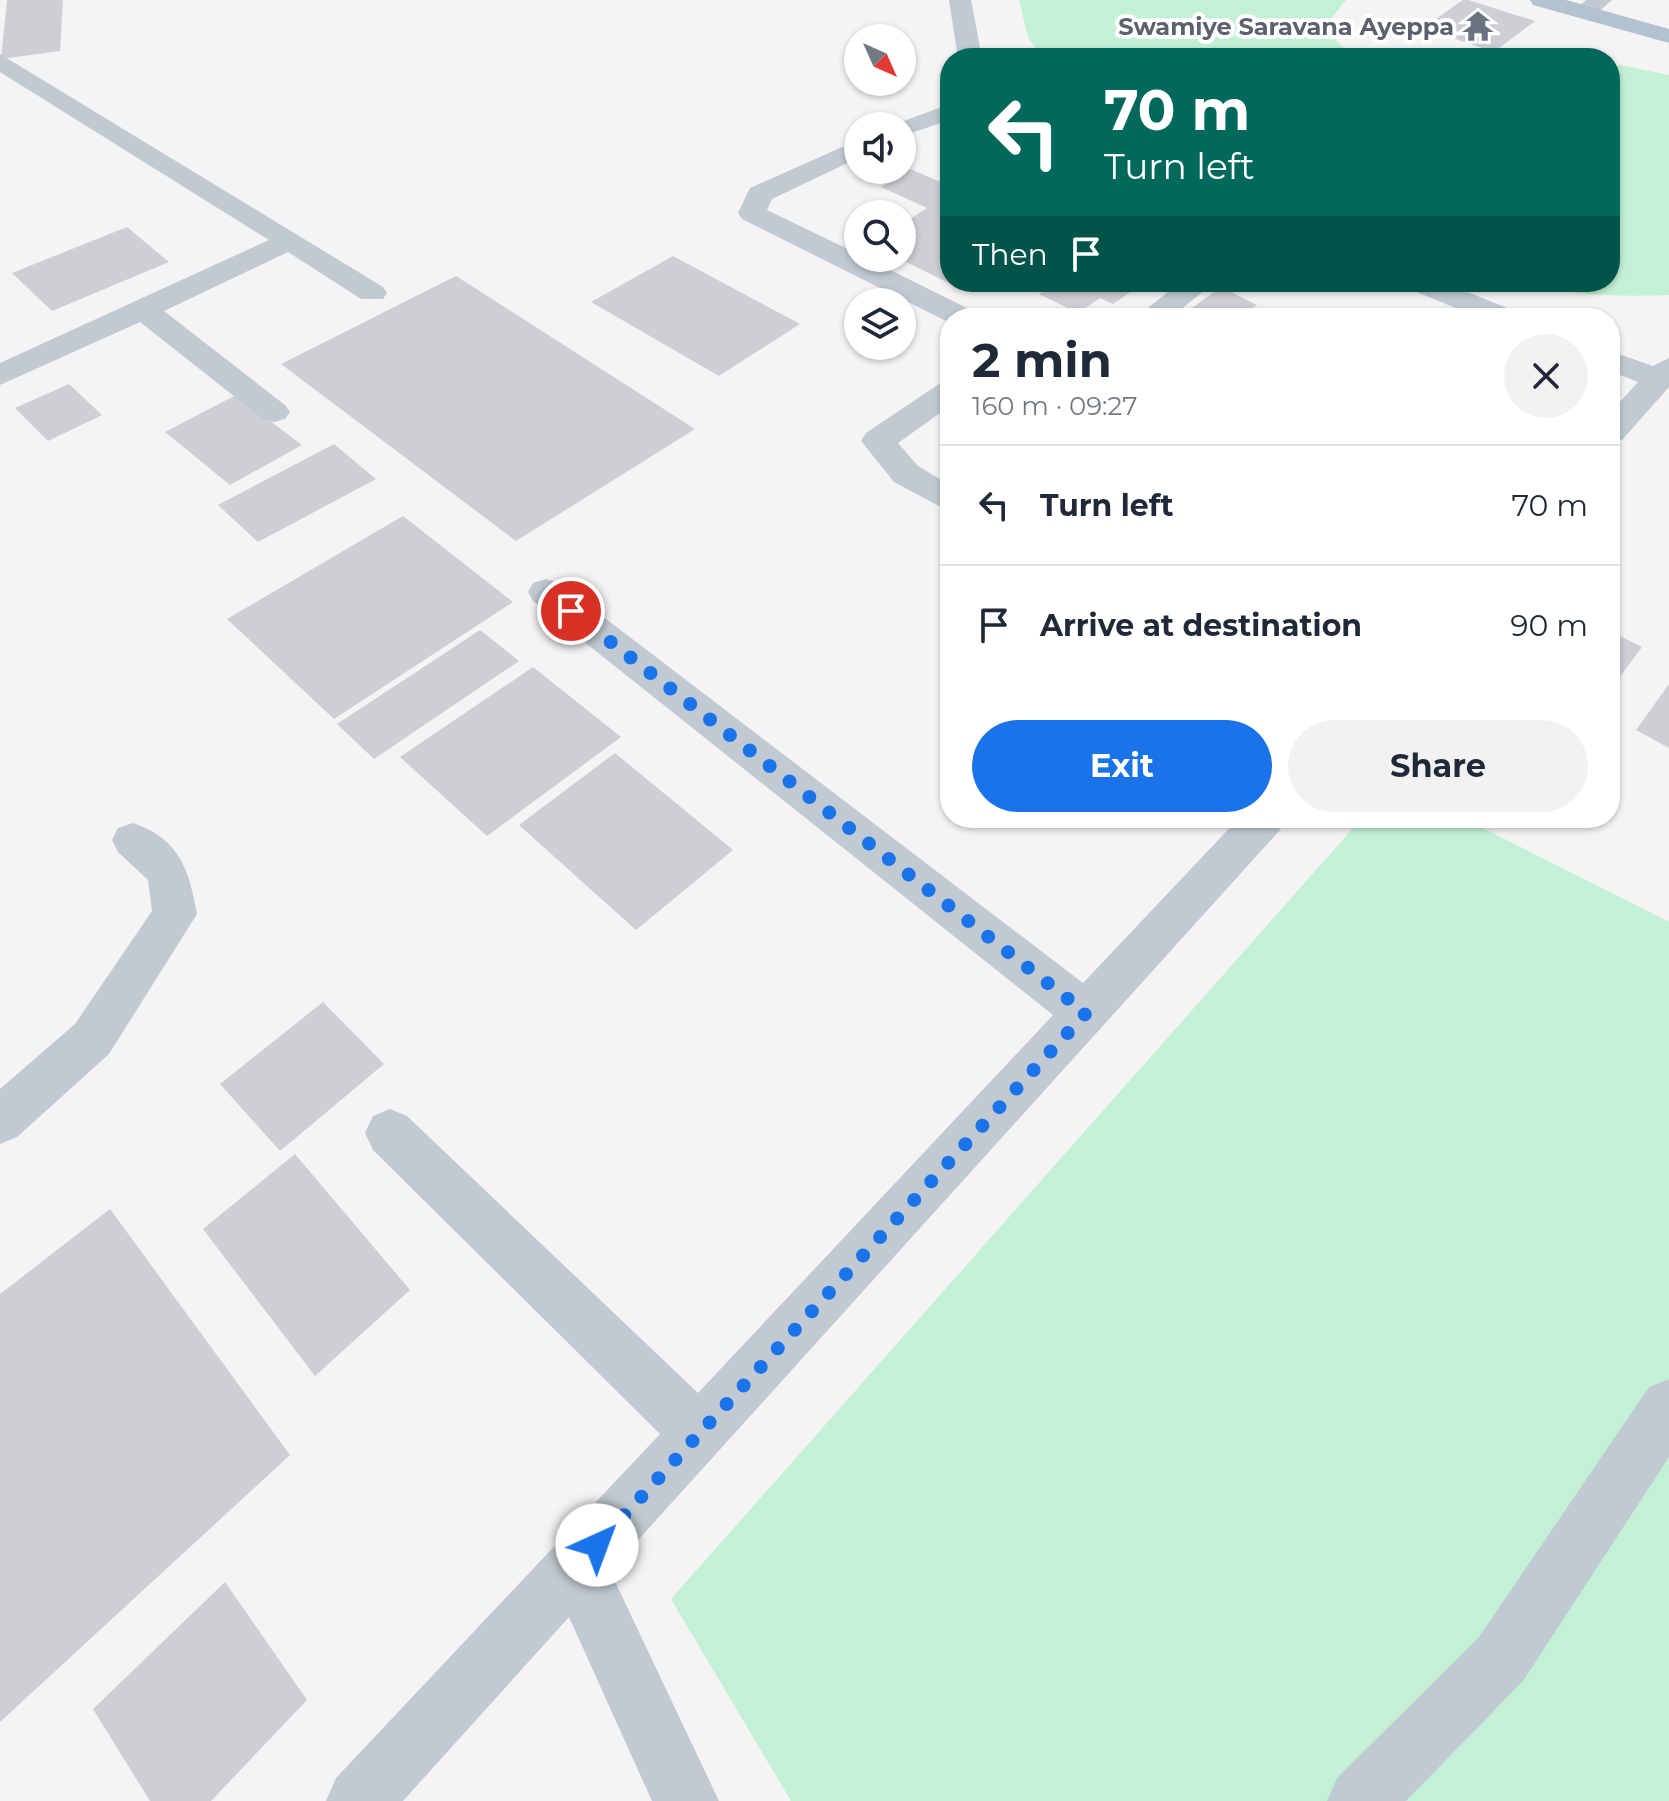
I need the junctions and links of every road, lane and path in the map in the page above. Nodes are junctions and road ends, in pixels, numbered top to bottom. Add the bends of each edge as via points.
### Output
1 (960, 0) edge
2 (1541, 0) edge
3 (1588, 4) edge
4 (1669, 26) edge
5 (1669, 36) edge
6 (968, 48) edge
7 (0, 61) edge
8 (940, 115) edge
9 (916, 123) edge
10 (844, 155) edge
11 (290, 241) junction
12 (1186, 292) edge
13 (1442, 292) edge
14 (372, 293) dead end
15 (944, 308) edge
16 (1164, 308) edge
17 (1481, 308) edge
18 (143, 309) junction
19 (1620, 363) edge
20 (1664, 374) edge
21 (0, 375) edge
22 (940, 398) edge
23 (274, 412) dead end
24 (1620, 422) edge
25 (940, 494) edge
26 (546, 592) dead end
27 (1256, 828) edge
28 (133, 840) dead end
29 (1086, 1013) junction
30 (0, 1121) edge
31 (390, 1133) dead end
32 (1669, 1407) edge
33 (700, 1434) junction
34 (577, 1567) junction
35 (1370, 1797) edge
36 (359, 1801) edge
37 (686, 1801) edge

1 - 6 street
2 - 3 main road
3 - 4 main road
3 - 5 main road
7 - 11 street
8 - 9 street
10 - 15 street via 760,194 752,213
11 - 14 street
11 - 18 street
12 - 16 street
13 - 17 street
18 - 21 street
18 - 23 street
19 - 20 street
20 - 24 street
22 - 25 street via 878,441 906,474
26 - 29 street
27 - 29 street
28 - 30 street via 168,872 175,914 92,1039
29 - 33 street
31 - 33 street
32 - 35 street via 1501,1659
33 - 34 street
34 - 36 street
34 - 37 street

